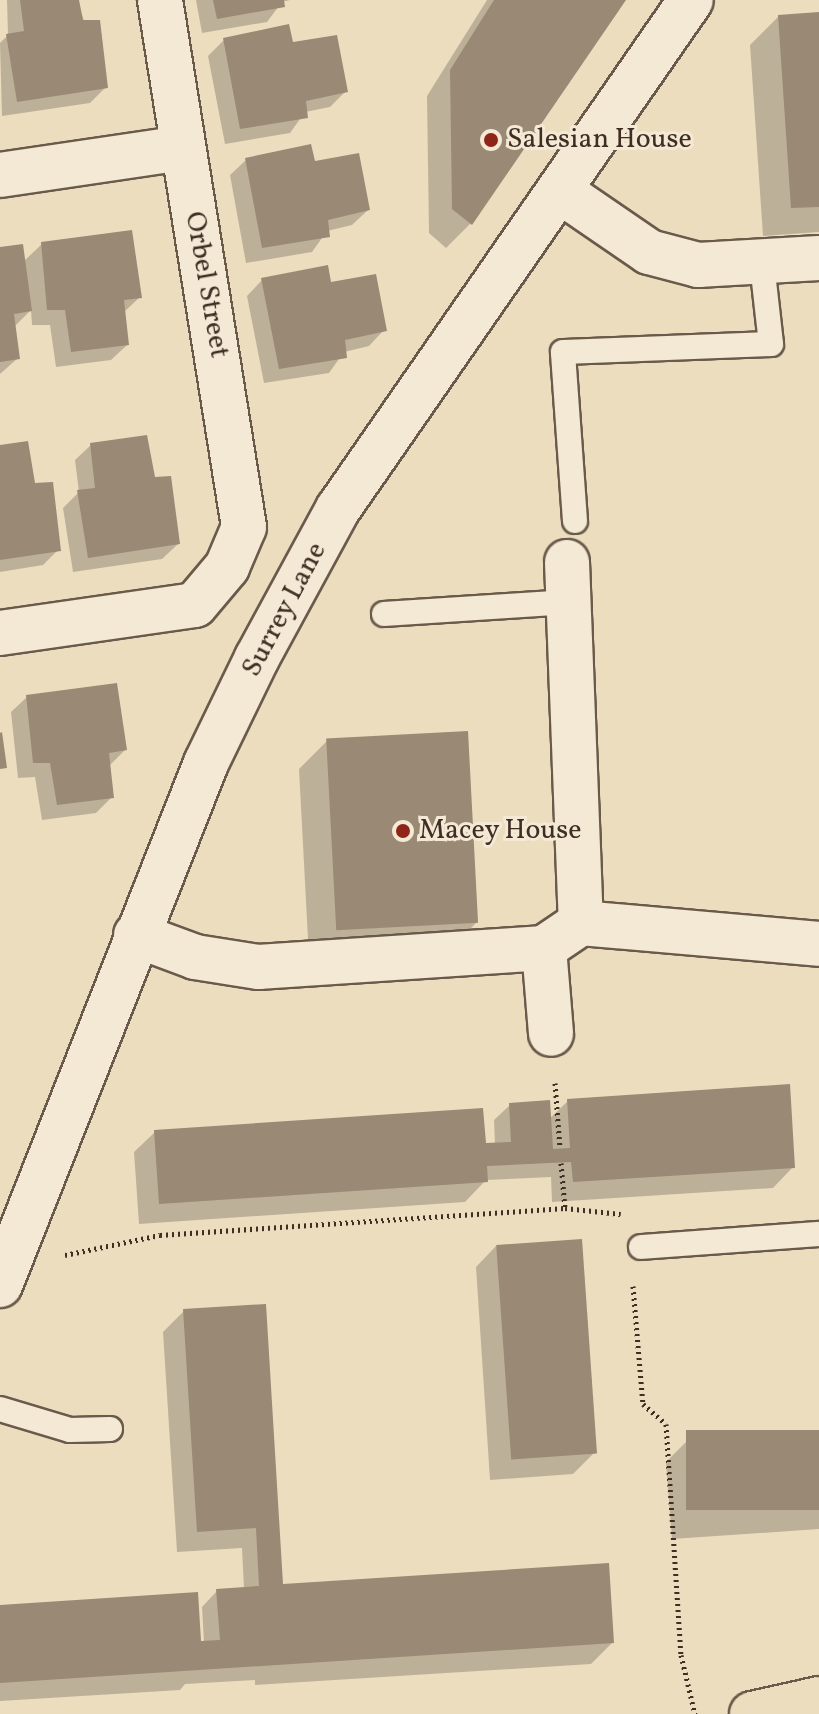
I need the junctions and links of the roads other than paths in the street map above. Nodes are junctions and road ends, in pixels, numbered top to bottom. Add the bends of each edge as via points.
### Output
1 (160, 0) edge
2 (691, 0) edge
3 (183, 148) junction
4 (0, 175) edge
5 (560, 191) junction
6 (819, 258) edge
7 (762, 264) junction
8 (570, 561) junction
9 (384, 614) dead end
10 (0, 633) edge
11 (581, 923) junction
12 (136, 935) junction
13 (819, 944) edge
14 (544, 948) junction
15 (551, 1034) road end
16 (819, 1234) edge
17 (641, 1247) road end
18 (0, 1285) edge
19 (0, 1409) edge
20 (110, 1429) dead end
21 (819, 1699) edge
22 (752, 1714) edge

1 - 3 street, Orbel Street
2 - 5 street, Surrey Lane
3 - 4 street
3 - 10 street, Orbel Street via 244,527 227,567 195,605
5 - 7 street via 649,252 698,265
5 - 12 street, Surrey Lane via 338,509 206,763
6 - 7 street
7 - 8 lane via 771,344 563,352
8 - 9 lane
8 - 11 street
11 - 13 street
11 - 14 street
12 - 14 street via 195,957 258,967
12 - 18 street, Surrey Lane
14 - 15 street
16 - 17 lane
19 - 20 lane via 70,1430
21 - 22 highway

